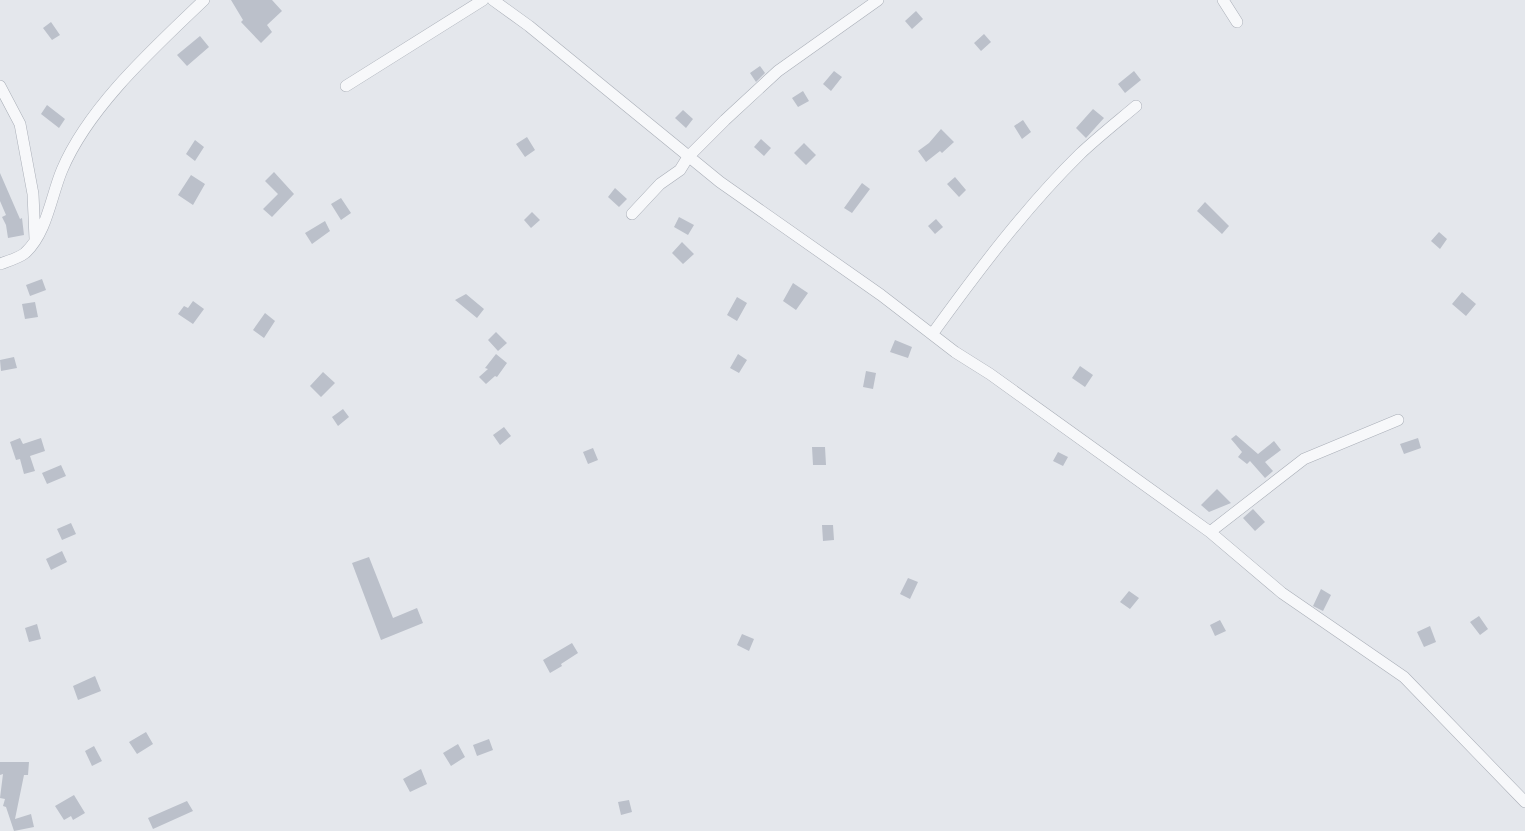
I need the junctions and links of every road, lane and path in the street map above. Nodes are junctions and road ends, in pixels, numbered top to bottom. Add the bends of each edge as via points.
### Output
1 (204, 0) edge
2 (483, 0) edge
3 (493, 0) edge
4 (878, 0) edge
5 (1223, 0) edge
6 (1237, 22) dead end
7 (0, 86) edge
8 (346, 86) dead end
9 (1136, 106) dead end
10 (688, 157) junction
11 (632, 214) dead end
12 (35, 242) junction
13 (0, 264) edge
14 (933, 333) junction
15 (1398, 420) dead end
16 (1210, 532) junction
17 (1525, 802) edge

1 - 12 street via 99,107 78,138 62,169
2 - 8 street
3 - 10 street via 529,26
4 - 10 street via 778,71
5 - 6 street
7 - 12 street via 20,124 33,194
9 - 14 street via 1080,154 1033,205 980,268
10 - 11 street via 680,170 660,184
10 - 14 street
12 - 13 street via 24,254
14 - 16 street via 955,352 1008,386
15 - 16 street via 1304,459
16 - 17 street via 1282,593 1404,677

